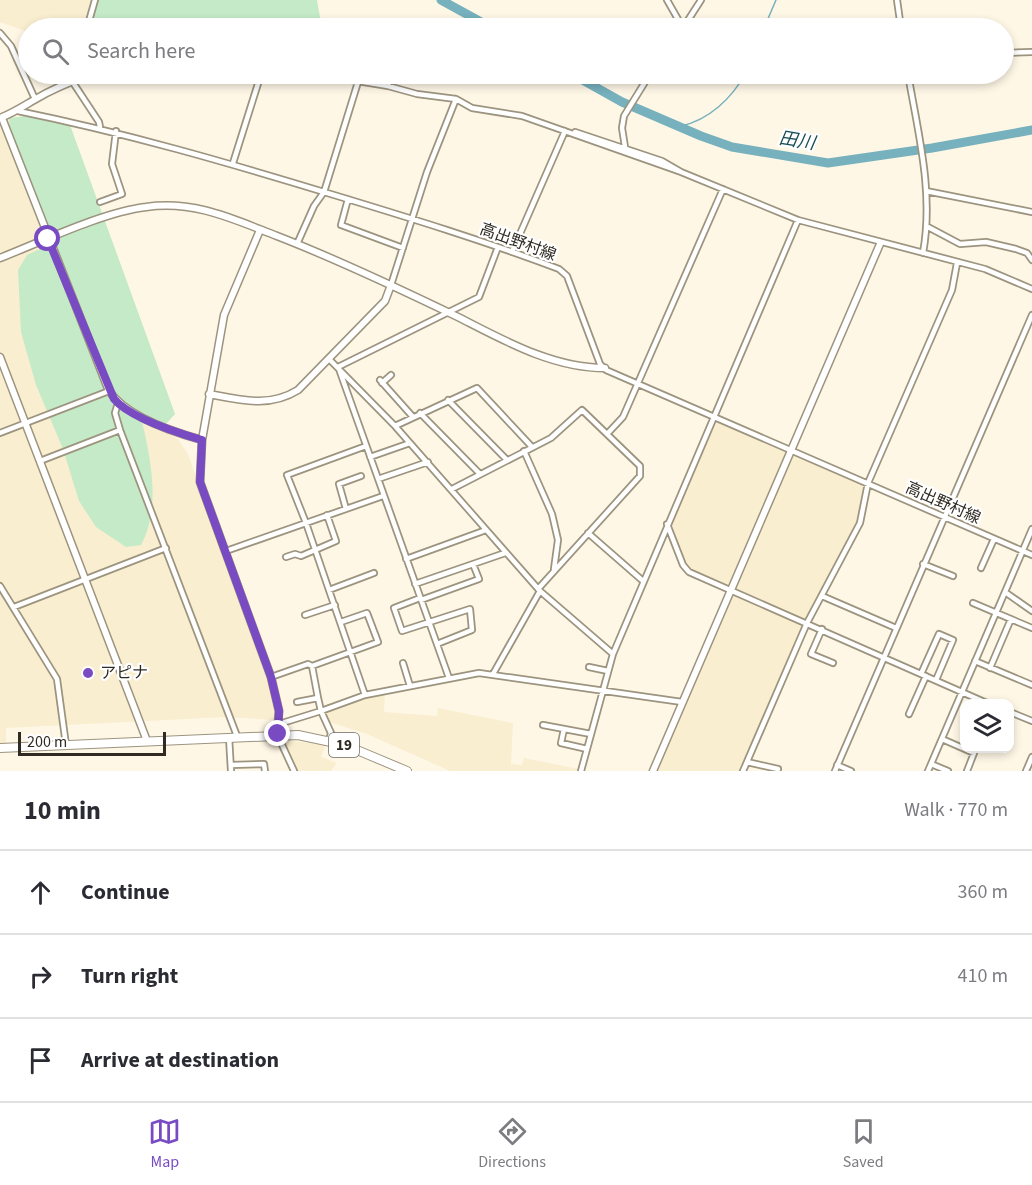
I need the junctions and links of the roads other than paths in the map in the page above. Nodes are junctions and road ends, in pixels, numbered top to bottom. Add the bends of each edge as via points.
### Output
1 (96, 0) edge
2 (667, 0) edge
3 (701, 0) edge
4 (897, 0) edge
5 (90, 18) edge
6 (677, 18) edge
7 (689, 18) edge
8 (900, 18) edge
9 (0, 33) edge
10 (1032, 52) edge
11 (1014, 53) edge
12 (18, 61) edge
13 (28, 84) edge
14 (60, 84) edge
15 (76, 84) edge
16 (258, 84) edge
17 (357, 84) edge
18 (376, 84) edge
19 (643, 84) edge
20 (910, 84) edge
21 (388, 86) joint
22 (35, 99) junction
23 (456, 99) junction
24 (18, 111) junction
25 (1, 118) edge
26 (100, 127) junction
27 (116, 131) junction
28 (565, 131) junction
29 (625, 147) junction
30 (233, 163) junction
31 (681, 172) junction
32 (723, 189) junction
33 (926, 191) junction
34 (324, 192) junction
35 (348, 199) junction
36 (100, 202) dead end
37 (1032, 212) edge
38 (412, 219) junction
39 (798, 220) junction
40 (928, 226) junction
41 (260, 230) junction
42 (48, 239) junction
43 (297, 244) junction
44 (880, 244) junction
45 (498, 247) junction
46 (403, 248) junction
47 (512, 252) junction
48 (923, 253) junction
49 (0, 258) edge
50 (1032, 261) edge
51 (957, 263) junction
52 (391, 285) junction
53 (1032, 289) edge
54 (448, 312) junction
55 (1032, 315) edge
56 (0, 357) edge
57 (329, 359) junction
58 (338, 367) junction
59 (604, 368) junction
60 (391, 375) dead end
61 (637, 384) junction
62 (109, 391) junction
63 (209, 394) junction
64 (448, 400) junction
65 (118, 403) junction
66 (420, 413) junction
67 (413, 417) junction
68 (714, 417) junction
69 (25, 423) junction
70 (395, 426) junction
71 (120, 430) junction
72 (0, 433) edge
73 (608, 433) junction
74 (202, 440) junction
75 (410, 443) junction
76 (366, 446) junction
77 (532, 447) junction
78 (791, 451) junction
79 (525, 452) junction
80 (370, 457) junction
81 (507, 460) junction
82 (40, 461) junction
83 (428, 462) junction
84 (480, 474) junction
85 (361, 476) dead end
86 (378, 479) junction
87 (868, 483) junction
88 (452, 489) junction
89 (383, 496) junction
90 (346, 509) junction
91 (327, 515) junction
92 (945, 517) junction
93 (306, 523) junction
94 (667, 524) junction
95 (1032, 529) edge
96 (486, 530) junction
97 (588, 533) junction
98 (994, 539) junction
99 (166, 548) junction
100 (315, 550) junction
101 (226, 551) junction
102 (1023, 551) junction
103 (505, 553) junction
104 (1032, 555) edge
105 (286, 557) dead end
106 (406, 559) junction
107 (473, 564) junction
108 (923, 564) junction
109 (981, 568) dead end
110 (554, 569) junction
111 (374, 573) dead end
112 (953, 576) dead end
113 (85, 579) junction
114 (643, 581) junction
115 (415, 584) junction
116 (0, 586) edge
117 (329, 590) junction
118 (539, 590) junction
119 (731, 590) junction
120 (1005, 592) junction
121 (822, 596) junction
122 (421, 599) junction
123 (973, 603) dead end
124 (334, 605) junction
125 (14, 607) junction
126 (1032, 611) edge
127 (996, 613) junction
128 (305, 615) dead end
129 (1011, 619) junction
130 (341, 622) junction
131 (429, 622) junction
132 (807, 623) junction
133 (897, 628) junction
134 (1032, 628) edge
135 (822, 629) junction
136 (437, 644) junction
137 (351, 652) junction
138 (613, 654) junction
139 (884, 656) junction
140 (975, 662) junction
141 (403, 663) dead end
142 (833, 663) dead end
143 (312, 666) junction
144 (589, 667) dead end
145 (990, 668) junction
146 (608, 671) junction
147 (493, 674) junction
148 (923, 675) junction
149 (271, 677) junction
150 (449, 678) junction
151 (936, 680) junction
152 (1032, 685) edge
153 (411, 686) junction
154 (602, 692) junction
155 (962, 692) junction
156 (364, 695) junction
157 (318, 698) junction
158 (978, 699) edge
159 (297, 702) dead end
160 (682, 702) junction
161 (321, 711) junction
162 (909, 714) dead end
163 (1014, 714) edge
164 (1032, 721) edge
165 (279, 724) junction
166 (543, 725) dead end
167 (564, 729) junction
168 (278, 734) junction
169 (591, 734) junction
170 (233, 736) junction
171 (942, 739) junction
172 (329, 740) junction
173 (147, 741) junction
174 (66, 745) junction
175 (0, 748) edge
176 (587, 748) junction
177 (1032, 757) edge
178 (747, 762) junction
179 (931, 764) junction
180 (837, 765) junction
181 (231, 768) edge
182 (778, 768) dead end
183 (265, 771) edge
184 (294, 771) edge
185 (407, 771) edge
186 (580, 771) edge
187 (653, 771) edge
188 (743, 771) edge
189 (835, 771) edge
190 (851, 771) edge
191 (928, 771) edge
192 (948, 771) edge
193 (967, 771) edge
194 (1026, 771) edge

1 - 5 street
2 - 6 street
3 - 7 street
4 - 8 street
9 - 12 street
10 - 11 street
13 - 22 street
14 - 22 street
15 - 26 street
16 - 30 street
17 - 34 street
18 - 21 street
19 - 29 street via 626,112 622,128
20 - 33 street via 924,157
21 - 23 street
22 - 24 street
23 - 28 street via 472,108 522,116
23 - 38 street
24 - 25 street
24 - 26 street, 高出野村線
25 - 42 street
26 - 27 street, 高出野村線
27 - 30 street, 高出野村線
27 - 36 street via 112,164 122,194
28 - 29 street
28 - 31 street
28 - 47 street
29 - 31 street
30 - 34 street, 高出野村線
31 - 32 street
32 - 39 street
32 - 61 street
33 - 37 street
33 - 40 street
34 - 35 street, 高出野村線
34 - 43 street
35 - 38 street, 高出野村線
35 - 46 street via 341,225
38 - 45 street, 高出野村線
38 - 46 street
39 - 44 street
39 - 68 street
40 - 48 street
40 - 50 street via 960,244 986,242 1027,253
41 - 42 street via 213,211 161,206 129,210
41 - 43 street
41 - 63 street via 224,315
42 - 49 street
42 - 62 street
43 - 52 street
44 - 48 street
44 - 78 street
45 - 47 street, 高出野村線
45 - 54 street via 479,297
46 - 52 street
47 - 59 street, 高出野村線 via 567,276
48 - 51 street
51 - 53 street via 985,269
51 - 87 street via 952,290
52 - 54 street
52 - 57 street via 385,301
54 - 58 street
54 - 59 street via 521,348 580,368
55 - 92 street
56 - 69 street
57 - 58 street
57 - 63 street via 286,398 257,403
58 - 70 street
58 - 76 street
59 - 61 street, 高出野村線
60 - 67 street via 381,381
61 - 68 street, 高出野村線
61 - 73 street via 623,417
62 - 65 street
62 - 69 street
63 - 74 street
64 - 66 street
64 - 77 street via 477,388
64 - 81 street
65 - 71 street via 115,413
65 - 74 street
66 - 67 street
66 - 84 street
67 - 70 street
68 - 78 street, 高出野村線
68 - 94 street
69 - 72 street
69 - 82 street
70 - 75 street
71 - 82 street
71 - 99 street
73 - 77 street via 582,410 551,438
73 - 97 street via 640,466 641,472
74 - 101 street via 200,482
75 - 80 street
75 - 83 street
76 - 80 street
76 - 93 street via 287,475
77 - 79 street
78 - 87 street, 高出野村線
78 - 119 street
79 - 81 street
79 - 110 street via 552,514 558,540
80 - 86 street
81 - 84 street
82 - 113 street
83 - 86 street
83 - 88 street
84 - 88 street
85 - 90 street via 339,484
86 - 89 street
87 - 92 street, 高出野村線
87 - 121 street via 860,523
88 - 96 street
89 - 90 street
89 - 106 street
90 - 91 street
91 - 93 street
91 - 100 street via 336,541
92 - 98 street, 高出野村線
92 - 108 street
93 - 100 street
93 - 101 street
94 - 114 street
94 - 119 street via 689,572
95 - 102 street
96 - 103 street
96 - 106 street
97 - 110 street
97 - 114 street
98 - 102 street, 高出野村線
98 - 109 street
99 - 113 street
99 - 170 street
100 - 105 street
100 - 117 street
101 - 149 street
102 - 104 street, 高出野村線
102 - 120 street
103 - 107 street
103 - 118 street
106 - 115 street
107 - 115 street
107 - 122 street via 479,579
108 - 112 street
108 - 133 street
110 - 118 street
111 - 117 street
113 - 125 street
113 - 173 street
114 - 138 street
115 - 122 street
116 - 125 street
117 - 124 street
118 - 138 street
118 - 147 street
119 - 132 street
119 - 160 street
120 - 126 street
120 - 127 street
121 - 132 street
121 - 133 street
122 - 131 street
122 - 131 street via 394,608 402,631
123 - 127 street
124 - 128 street
124 - 130 street
125 - 174 street via 57,679
127 - 129 street
127 - 140 street
129 - 134 street
129 - 145 street
130 - 137 street
130 - 137 street via 367,613 378,642
131 - 136 street
131 - 136 street via 470,609 472,630
132 - 135 street
132 - 178 street
133 - 139 street
135 - 139 street
135 - 142 street via 812,654
136 - 150 street
137 - 143 street
137 - 156 street
138 - 146 street
139 - 148 street
139 - 180 street
140 - 145 street
140 - 155 street
141 - 153 street
143 - 149 street
143 - 157 street
144 - 146 street
145 - 152 street
146 - 154 street
147 - 150 street
147 - 154 street
148 - 151 street
148 - 151 street via 939,634 953,640
148 - 162 street
149 - 165 street
150 - 153 street
151 - 155 street
153 - 156 street
154 - 160 street
154 - 169 street
155 - 158 street
155 - 171 street
156 - 161 street
157 - 159 street
157 - 161 street
160 - 187 street
161 - 165 street
161 - 172 street via 331,734
163 - 164 street
165 - 168 street
166 - 167 street
167 - 169 street
167 - 176 street via 561,744
168 - 170 highway, 19
168 - 172 highway, 19
168 - 184 street
169 - 176 street
170 - 173 highway, 19
170 - 181 street
171 - 179 street
171 - 193 street via 974,753
172 - 185 highway, 19
173 - 174 highway, 19
174 - 175 highway, 19
176 - 186 street
177 - 194 street
178 - 182 street
178 - 188 street
179 - 191 street
179 - 192 street
180 - 189 street
180 - 190 street
181 - 183 street via 264,764

